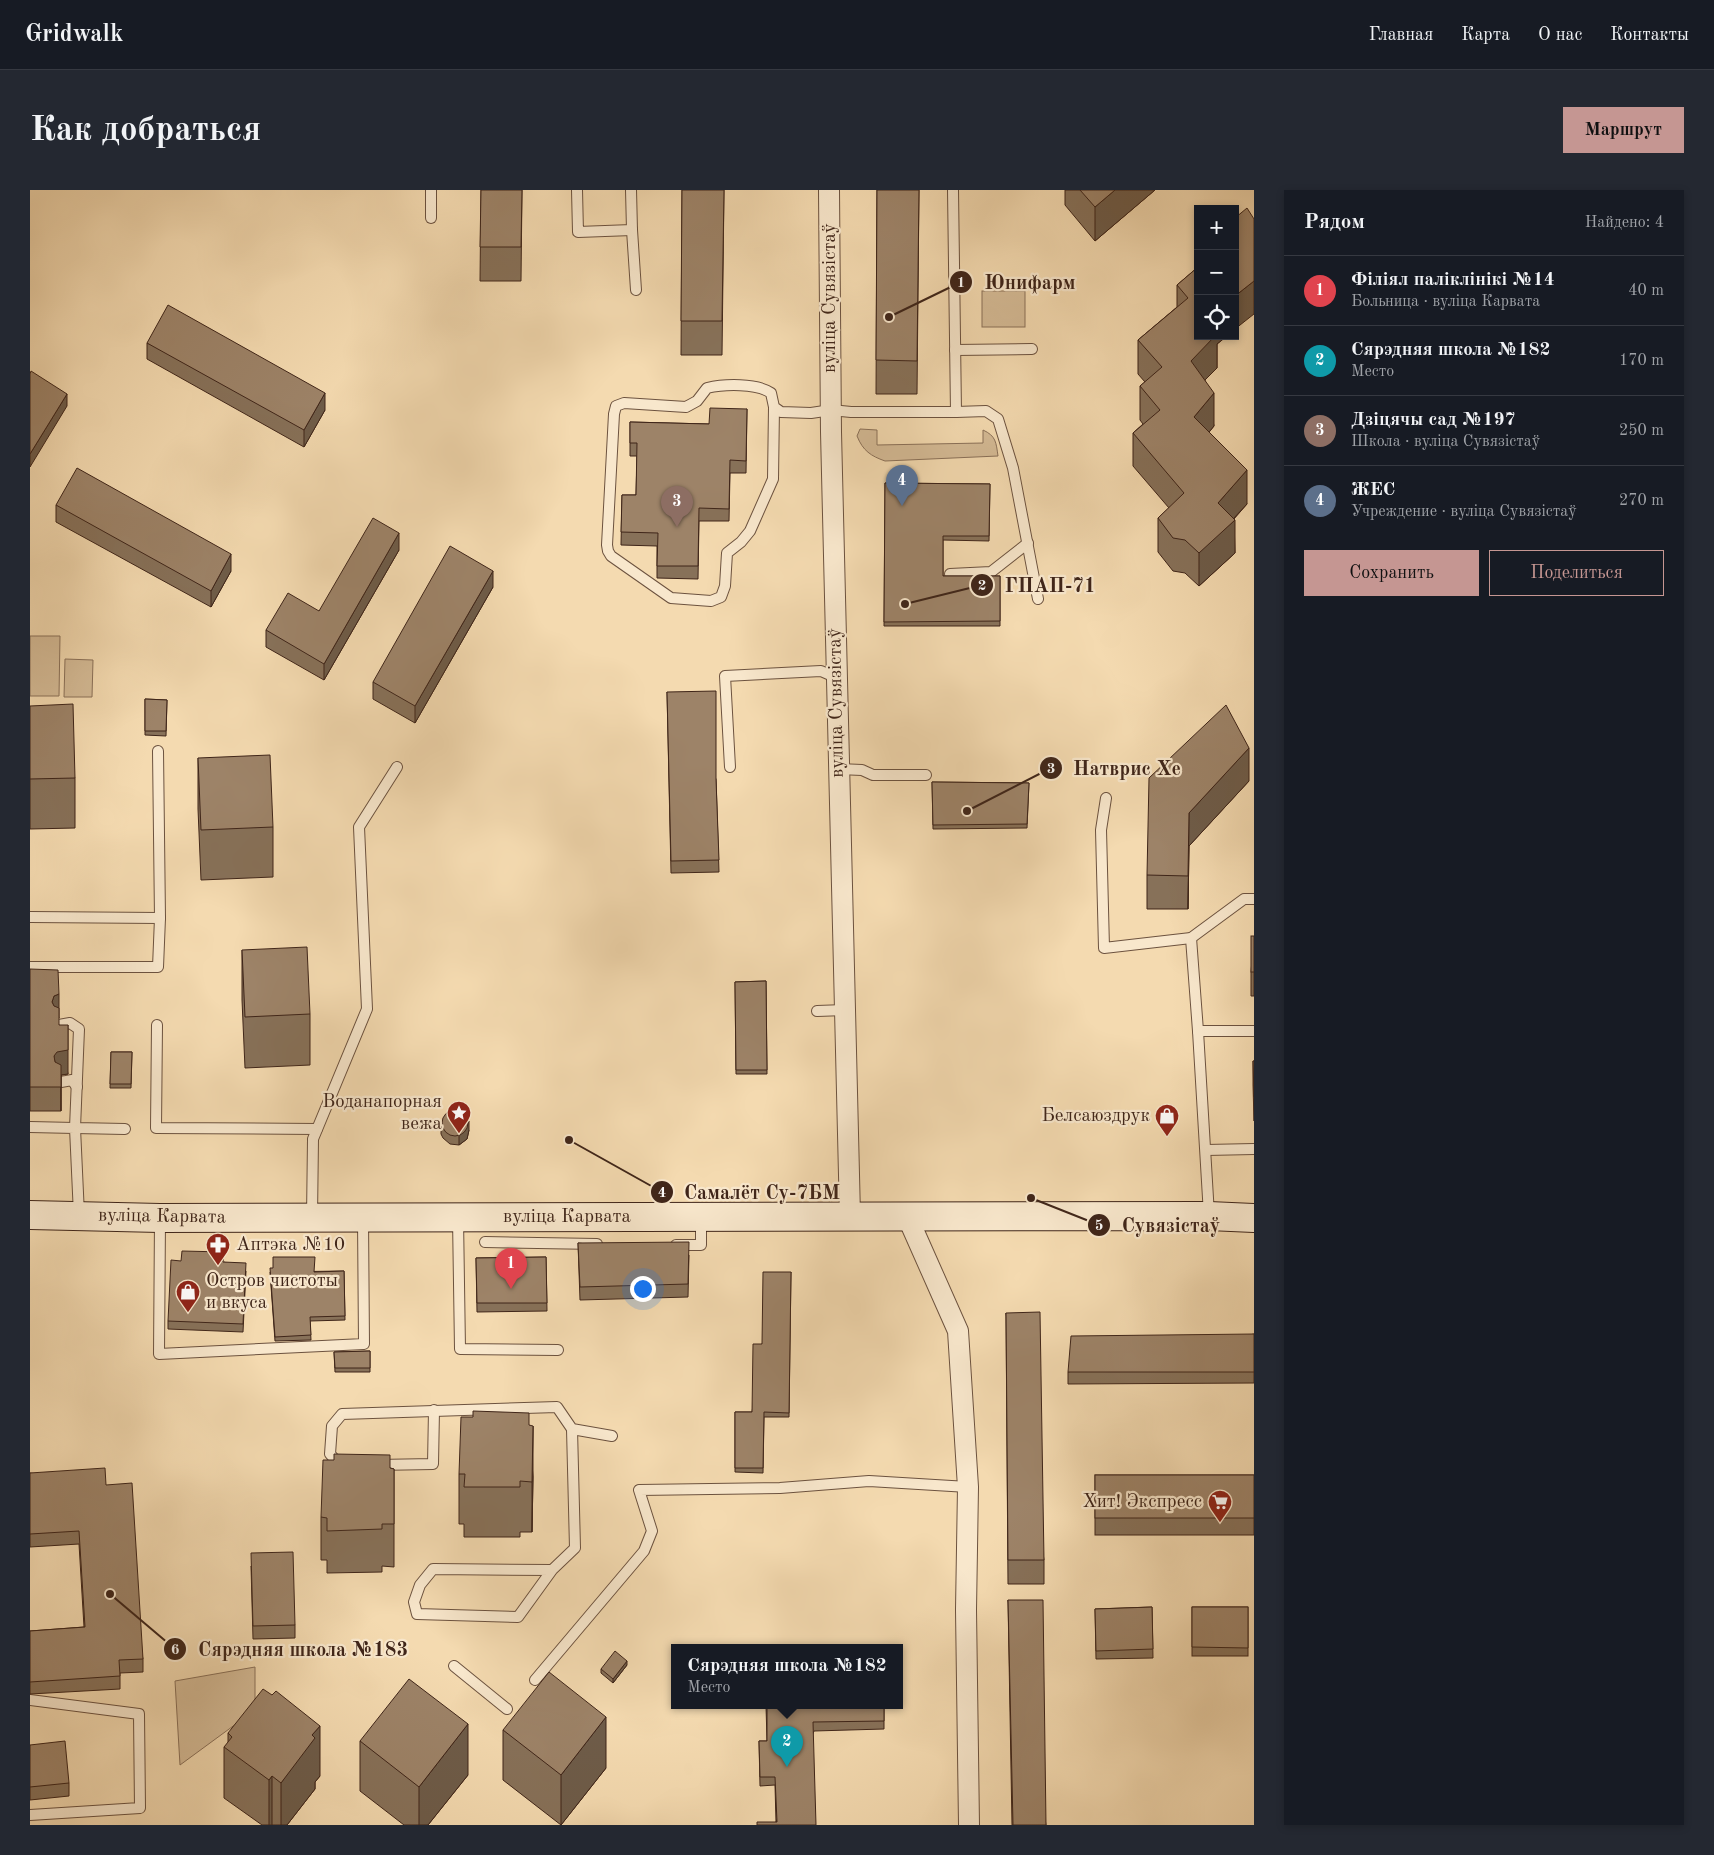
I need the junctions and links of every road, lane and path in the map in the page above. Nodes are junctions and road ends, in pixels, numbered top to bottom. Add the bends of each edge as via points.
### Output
1 (431, 190) edge
2 (577, 190) edge
3 (631, 190) edge
4 (829, 190) edge
5 (953, 190) edge
6 (431, 218) dead end
7 (632, 230) junction
8 (636, 290) dead end
9 (1032, 349) dead end
10 (955, 350) junction
11 (774, 407) junction
12 (831, 410) junction
13 (956, 412) junction
14 (1028, 543) junction
15 (950, 574) edge
16 (1038, 599) dead end
17 (837, 678) junction
18 (158, 751) dead end
19 (397, 767) dead end
20 (730, 767) dead end
21 (839, 769) junction
22 (926, 775) dead end
23 (1106, 798) dead end
24 (1254, 899) edge
25 (30, 917) edge
26 (160, 918) junction
27 (1191, 938) junction
28 (30, 967) edge
29 (845, 1010) junction
30 (817, 1011) dead end
31 (59, 1025) edge
32 (157, 1025) dead end
33 (1254, 1030) edge
34 (1198, 1031) junction
35 (61, 1082) edge
36 (78, 1087) junction
37 (30, 1127) edge
38 (75, 1128) junction
39 (317, 1129) junction
40 (125, 1130) dead end
41 (1254, 1149) edge
42 (1206, 1150) junction
43 (30, 1215) edge
44 (79, 1216) junction
45 (850, 1216) junction
46 (907, 1216) junction
47 (1209, 1216) junction
48 (458, 1217) junction
49 (701, 1217) junction
50 (160, 1218) junction
51 (312, 1218) junction
52 (363, 1218) junction
53 (1254, 1218) edge
54 (485, 1242) dead end
55 (603, 1244) edge
56 (662, 1245) edge
57 (558, 1350) dead end
58 (434, 1410) junction
59 (572, 1429) junction
60 (612, 1436) dead end
61 (968, 1487) junction
62 (552, 1570) junction
63 (454, 1666) dead end
64 (535, 1680) dead end
65 (30, 1700) edge
66 (507, 1709) dead end
67 (30, 1815) edge
68 (968, 1825) edge

1 - 6 lane
2 - 7 lane via 578,232
3 - 7 lane
4 - 12 street, вуліца Сувязістаў
5 - 10 lane
7 - 8 lane
9 - 10 lane
10 - 13 lane
11 - 11 lane via 773,479 750,531 727,553 721,597 711,601 671,598 612,556 607,545 616,406 624,403 686,407 697,401 707,388 755,386 771,393
11 - 12 lane via 781,412
12 - 13 lane
12 - 17 street, вуліца Сувязістаў
13 - 14 lane via 986,411 998,419 1010,454
14 - 15 lane via 991,572
14 - 16 lane
17 - 20 lane via 821,671 725,676
17 - 21 street, вуліца Сувязістаў
18 - 26 lane
19 - 39 lane via 359,827 367,1009
21 - 22 lane via 862,770 873,775
21 - 29 street, вуліца Сувязістаў
23 - 27 lane via 1101,830 1104,948
24 - 27 lane via 1244,899
25 - 26 lane
26 - 28 lane via 158,967
27 - 34 lane
29 - 30 lane
29 - 45 street, вуліца Сувязістаў
31 - 36 lane via 70,1023 79,1030
32 - 39 lane via 156,1128
33 - 34 lane
34 - 42 lane
35 - 36 lane via 72,1080
36 - 38 lane
37 - 38 lane
38 - 40 lane
38 - 44 lane
39 - 51 lane via 313,1139
41 - 42 lane
42 - 47 lane
43 - 44 street, вуліца Карвата
44 - 50 street, вуліца Карвата
45 - 46 street, вуліца Карвата
45 - 49 street, вуліца Карвата
46 - 47 street, вуліца Карвата
46 - 61 street via 958,1331
47 - 53 street, вуліца Карвата
48 - 49 street, вуліца Карвата
48 - 52 street, вуліца Карвата
48 - 57 lane via 460,1349
49 - 56 lane via 701,1245
50 - 51 street, вуліца Карвата
50 - 52 lane via 159,1354 364,1344
51 - 52 street, вуліца Карвата
54 - 55 lane
58 - 58 lane via 342,1414 332,1426 330,1454 340,1465 433,1464
58 - 59 lane via 556,1407
59 - 60 lane
59 - 62 lane via 575,1548
61 - 64 lane via 869,1481 780,1488 639,1490 652,1531 644,1551
61 - 68 street
62 - 62 lane via 433,1569 420,1585 414,1602 417,1614 518,1617
63 - 66 lane
65 - 67 lane via 139,1714 140,1808

